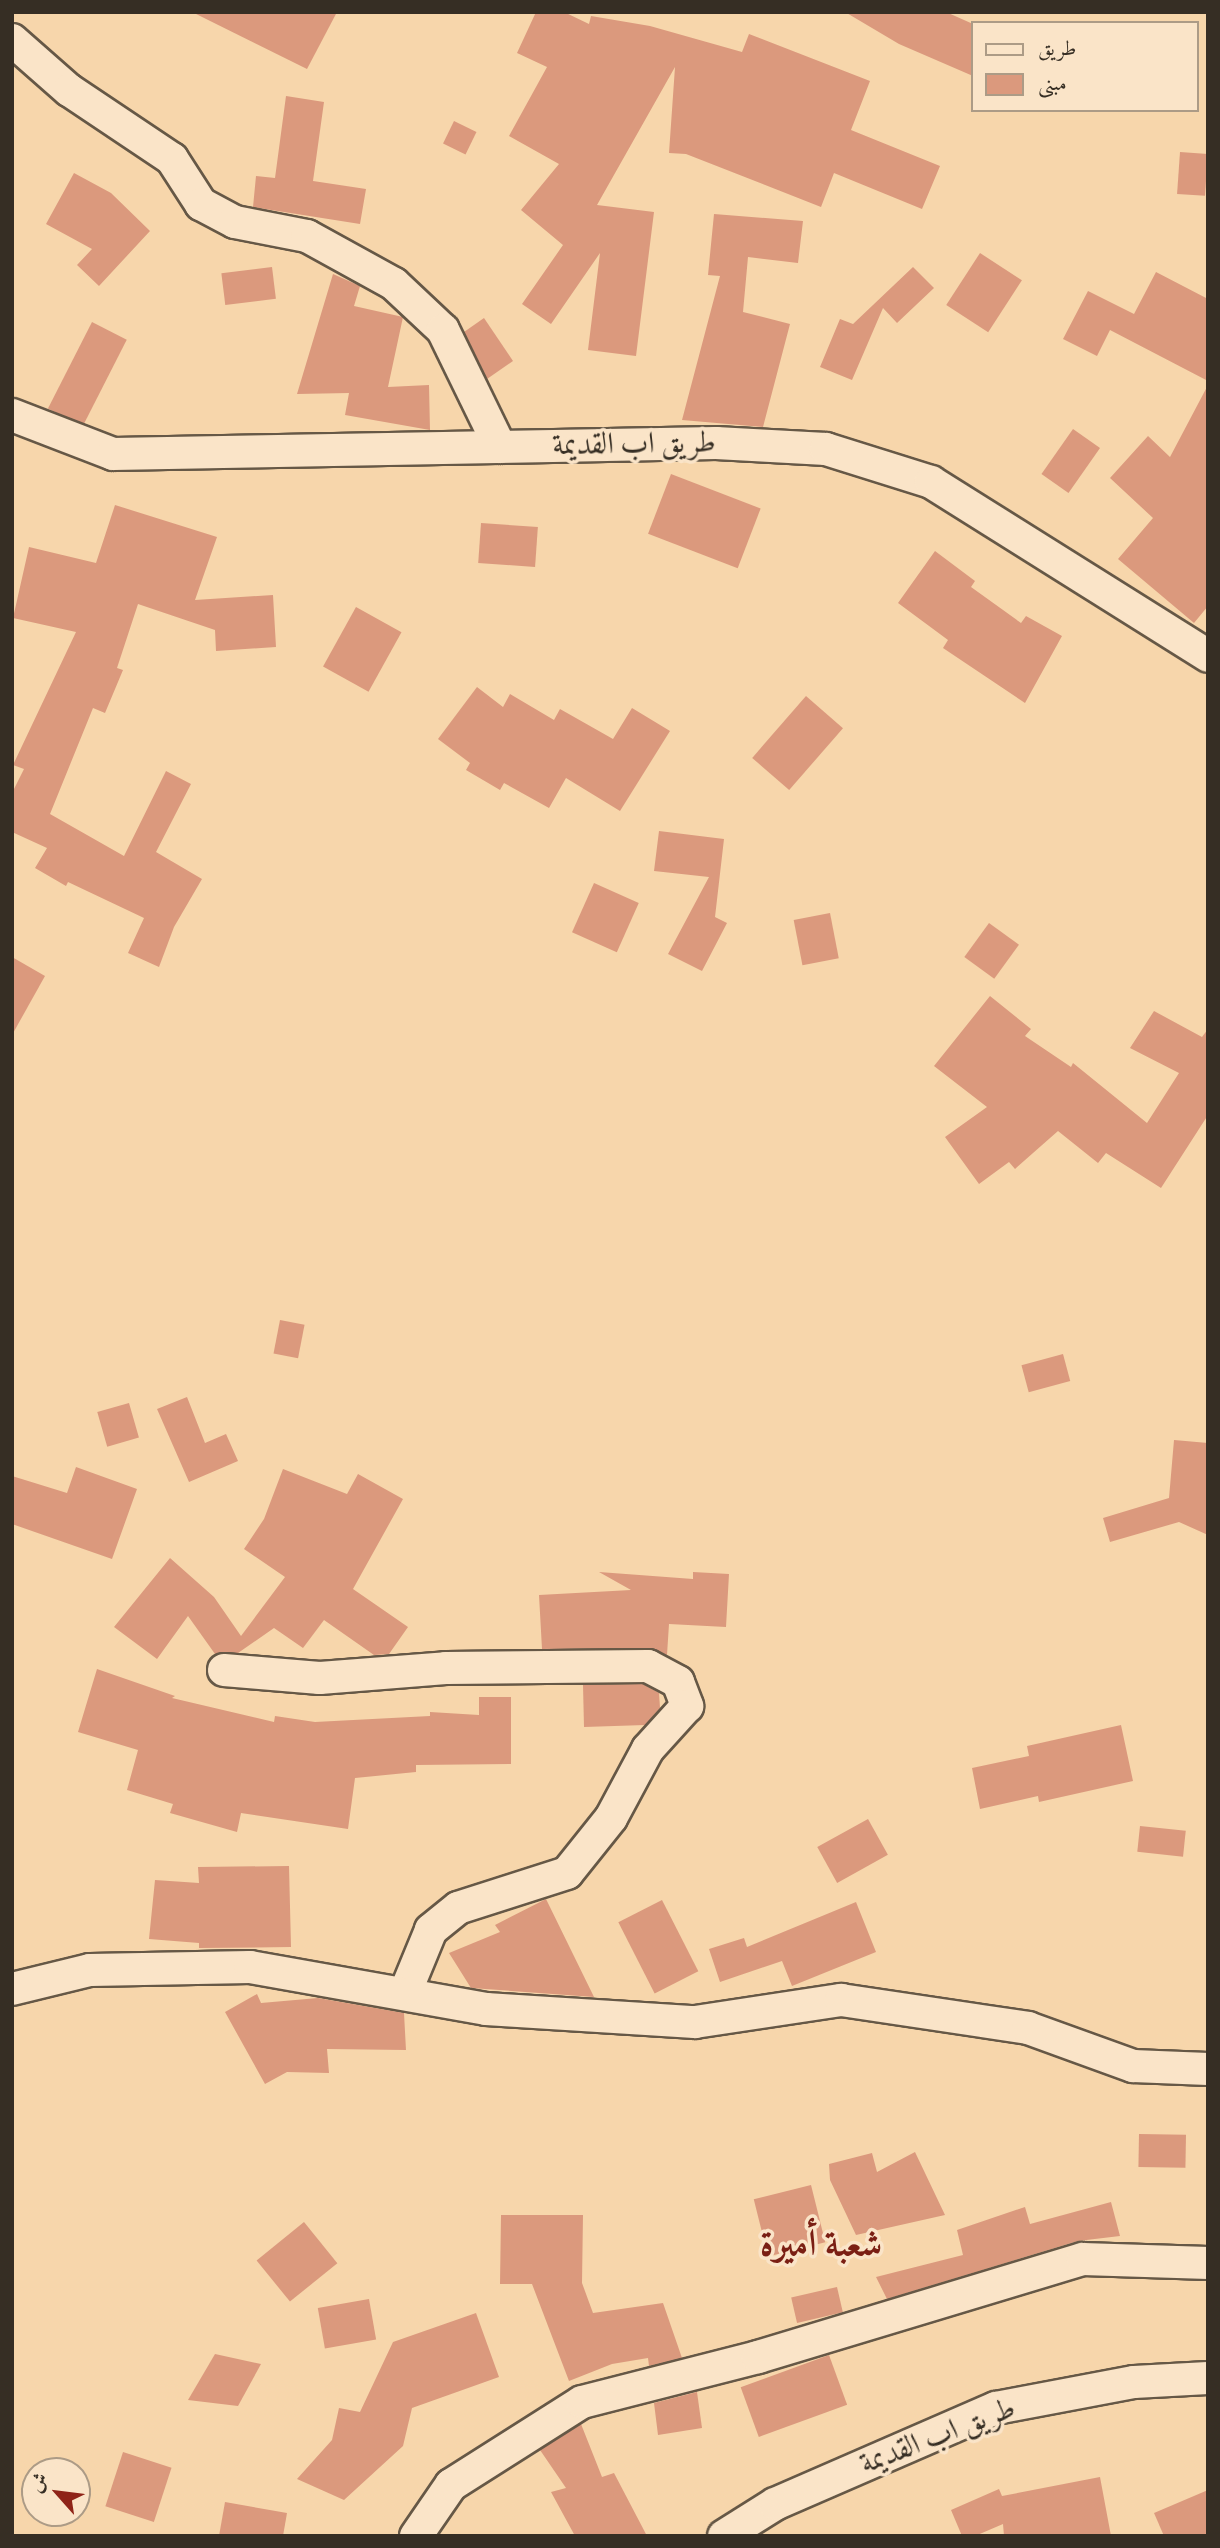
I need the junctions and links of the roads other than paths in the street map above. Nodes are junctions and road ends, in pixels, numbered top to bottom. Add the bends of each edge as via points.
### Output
1 (12, 40) edge
2 (12, 415) edge
3 (500, 447) junction
4 (1208, 656) edge
5 (224, 1670) dead end
6 (12, 1989) edge
7 (405, 1993) junction
8 (1208, 2069) edge
9 (1208, 2263) edge
10 (1208, 2378) edge
11 (416, 2536) edge
12 (724, 2536) edge

1 - 3 street via 69,90 172,159 201,204 235,222 307,236 394,284 443,330
2 - 3 street, طريق اب القديمة via 114,454
3 - 4 street, طريق اب القديمة via 716,443 826,449 931,482
5 - 7 street via 320,1678 446,1668 648,1666 678,1682 687,1706 648,1749 611,1818 567,1873 458,1908 431,1930
6 - 7 street via 90,1970 250,1967
7 - 8 street via 486,2009 695,2022 841,2000 1028,2028 1133,2066
9 - 11 street via 1083,2259 758,2357 582,2402 451,2485
10 - 12 street, طريق اب القديمة via 1133,2382 996,2408 775,2504

